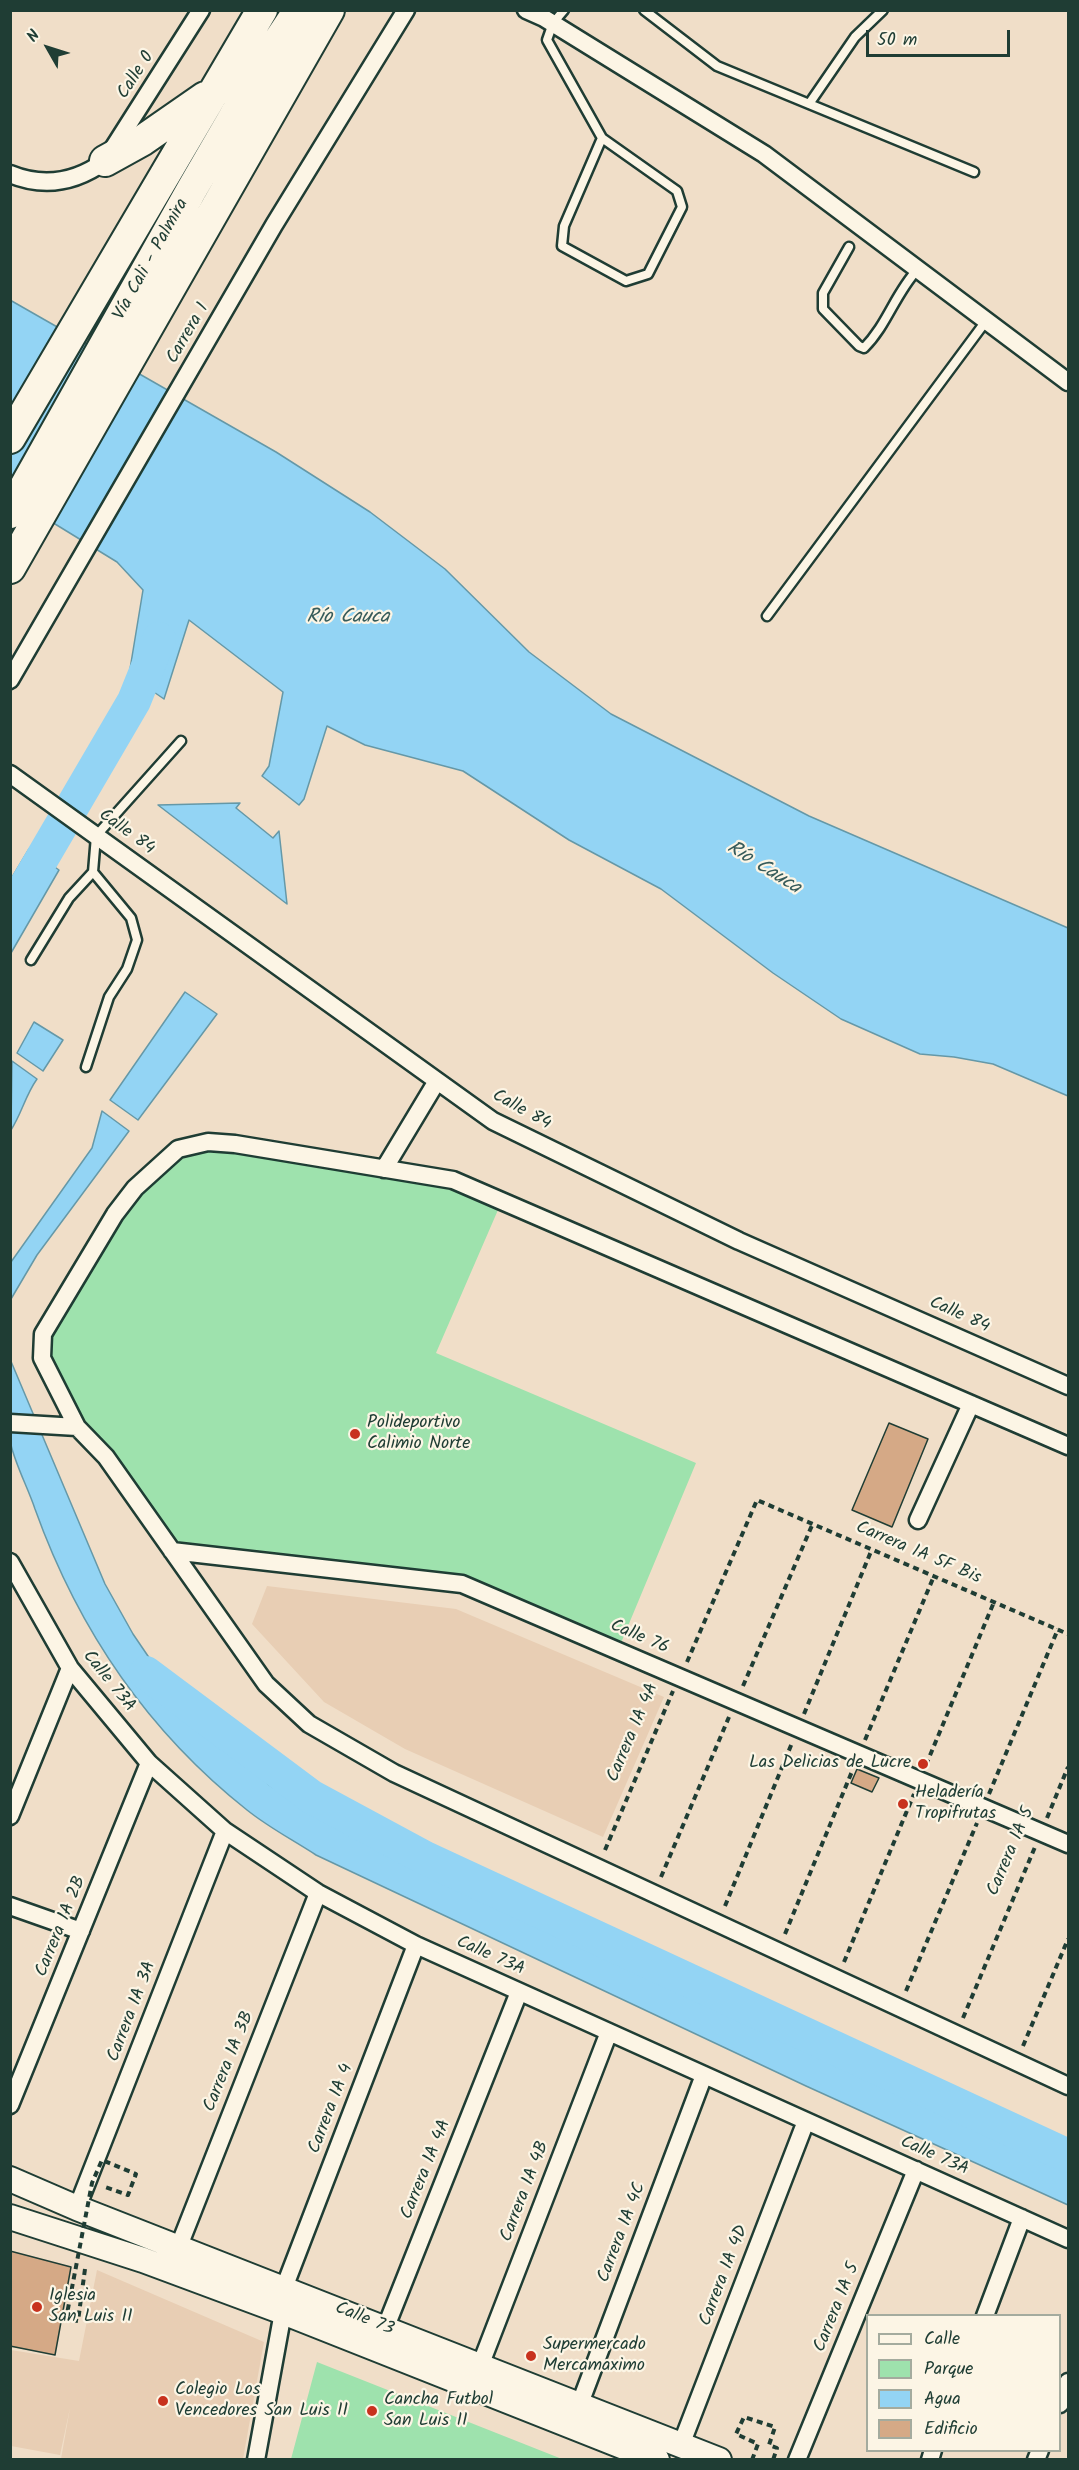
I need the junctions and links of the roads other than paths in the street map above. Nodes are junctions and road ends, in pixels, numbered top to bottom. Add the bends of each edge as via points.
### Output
1 (201, 10) edge
2 (262, 10) edge
3 (299, 10) edge
4 (329, 10) edge
5 (406, 10) edge
6 (526, 10) edge
7 (564, 10) edge
8 (644, 10) edge
9 (884, 10) edge
10 (545, 17) edge
11 (213, 92) junction
12 (809, 104) junction
13 (603, 138) junction
14 (105, 161) junction
15 (974, 172) dead end
16 (10, 174) edge
17 (849, 247) dead end
18 (917, 270) junction
19 (986, 321) junction
20 (1068, 382) edge
21 (10, 438) edge
22 (10, 513) edge
23 (10, 568) edge
24 (767, 616) dead end
25 (11, 679) edge
26 (181, 741) dead end
27 (10, 774) edge
28 (96, 836) junction
29 (93, 872) junction
30 (31, 960) dead end
31 (86, 1067) dead end
32 (437, 1081) junction
33 (384, 1169) junction
34 (1068, 1386) edge
35 (970, 1404) junction
36 (10, 1423) edge
37 (77, 1427) junction
38 (1068, 1446) edge
39 (918, 1520) dead end
40 (172, 1551) junction
41 (10, 1562) edge
42 (70, 1668) junction
43 (149, 1763) junction
44 (10, 1816) edge
45 (225, 1831) junction
46 (1068, 1844) edge
47 (318, 1893) junction
48 (10, 1906) edge
49 (81, 1931) junction
50 (416, 1945) junction
51 (519, 1992) junction
52 (609, 2032) junction
53 (704, 2075) junction
54 (1068, 2086) edge
55 (10, 2105) edge
56 (806, 2121) junction
57 (916, 2170) junction
58 (10, 2179) edge
59 (77, 2208) junction
60 (10, 2217) edge
61 (1022, 2218) junction
62 (1068, 2239) edge
63 (179, 2246) junction
64 (284, 2300) junction
65 (986, 2314) edge
66 (385, 2328) junction
67 (480, 2366) junction
68 (1068, 2382) edge
69 (1061, 2399) edge
70 (579, 2406) junction
71 (681, 2445) junction
72 (256, 2460) edge
73 (657, 2460) edge
74 (719, 2460) edge
75 (797, 2460) edge

1 - 14 street, Calle 0
2 - 11 highway, Vía Cali - Palmira
3 - 22 highway, Vía Cali - Palmira via 192,189
4 - 23 highway
5 - 25 street, Carrera 1 via 274,225
6 - 10 street
7 - 10 lane
8 - 12 lane via 717,66
9 - 12 lane via 855,37
10 - 13 lane via 552,52
10 - 18 street via 748,143
11 - 14 highway
11 - 21 highway, Vía Cali - Palmira
12 - 15 lane
13 - 13 lane via 677,191 682,207 648,274 626,281 562,246 564,226
14 - 16 street via 84,174 59,181 26,181
17 - 18 lane via 823,293 823,309 864,348 885,323
18 - 19 street
19 - 20 street
19 - 24 lane
26 - 28 lane
27 - 28 street, Calle 84
28 - 29 lane
28 - 32 street, Calle 84
29 - 30 lane via 69,898
29 - 31 lane via 131,918 137,940 127,969 109,997
32 - 33 street
32 - 34 street, Calle 84 via 493,1121 739,1241
33 - 35 street via 453,1180
33 - 37 street via 235,1144 208,1142 178,1149 135,1188 116,1214 43,1334 42,1358
35 - 38 street
35 - 39 street
36 - 37 street
37 - 40 street via 106,1457
40 - 46 street, Calle 76 via 462,1584
40 - 54 street via 266,1684 309,1724 404,1777
41 - 42 street, Calle 73A
42 - 43 street, Calle 73A
42 - 44 street
43 - 45 street, Calle 73A
43 - 49 street, Carrera 1A 2B
45 - 47 street, Calle 73A
45 - 59 street, Carrera 1A 3A
47 - 50 street, Calle 73A
47 - 63 street, Carrera 1A 3B
48 - 49 street
49 - 55 street, Carrera 1A 2B
50 - 51 street, Calle 73A
50 - 64 street, Carrera 1A 4
51 - 52 street, Calle 73A
51 - 66 street, Carrera 1A 4A
52 - 53 street, Calle 73A
52 - 67 street, Carrera 1A 4B
53 - 56 street, Calle 73A
53 - 70 street, Carrera 1A 4C
56 - 57 street, Calle 73A
56 - 71 street, Carrera 1A 4D
57 - 61 street, Calle 73A
57 - 75 street, Carrera 1A 5
58 - 59 main road, Calle 73
59 - 63 main road, Calle 73
60 - 64 main road, Calle 73
61 - 62 street, Calle 73A
61 - 65 street
63 - 64 main road, Calle 73
64 - 66 main road, Calle 73
64 - 72 street, Carrera 1A 4
64 - 73 main road, Calle 73
66 - 67 main road, Calle 73
67 - 70 main road, Calle 73
68 - 69 street
70 - 71 main road, Calle 73
71 - 74 main road, Calle 73

